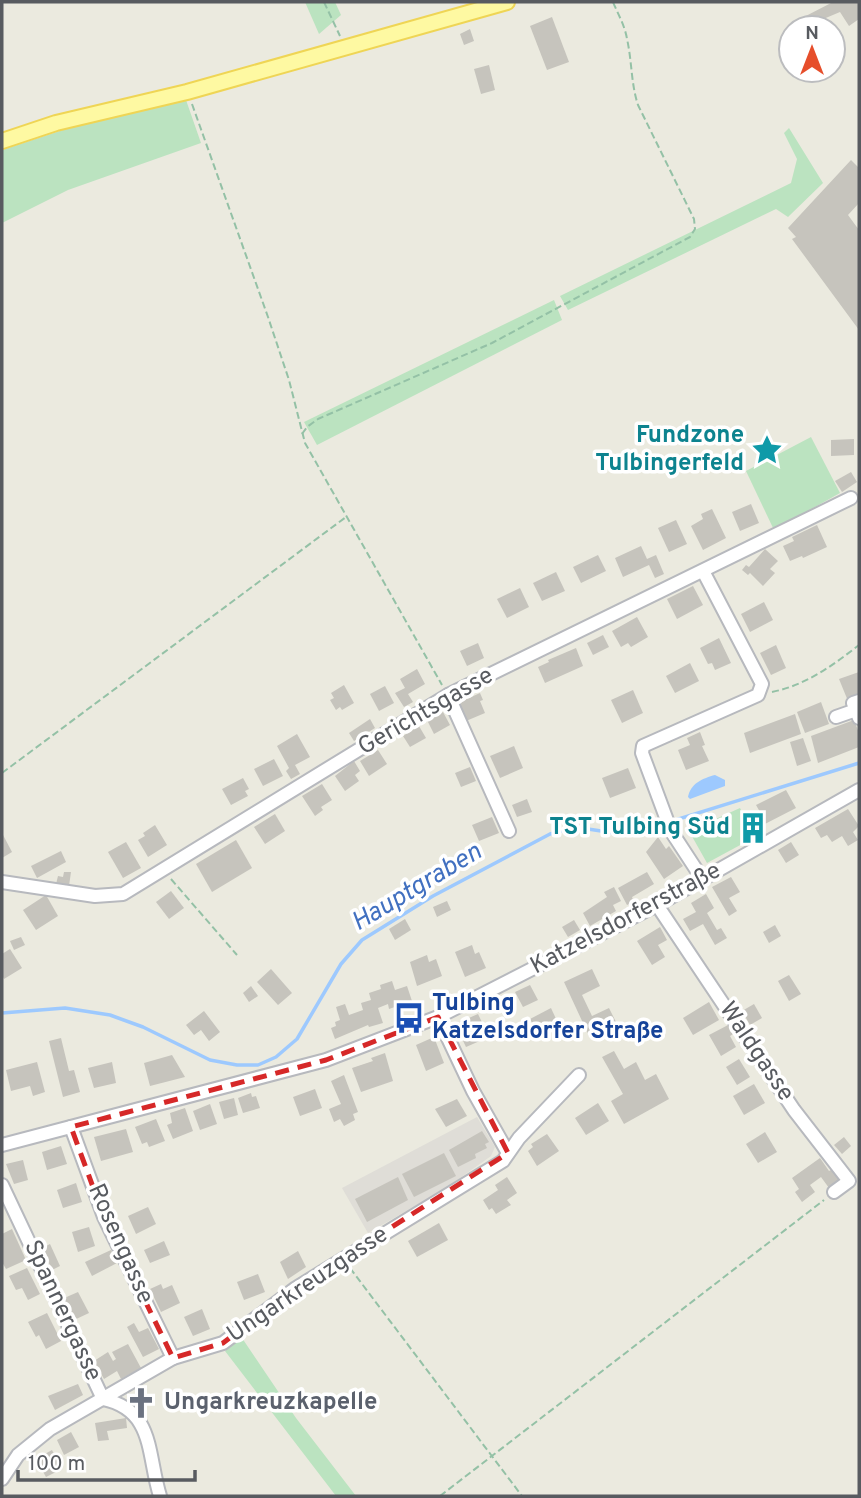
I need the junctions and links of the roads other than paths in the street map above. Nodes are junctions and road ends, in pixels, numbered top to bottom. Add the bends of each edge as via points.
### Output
1 (507, 2) edge
2 (2, 141) edge
3 (851, 498) dead end
4 (704, 571) junction
5 (448, 695) junction
6 (858, 710) edge
7 (836, 717) dead end
8 (859, 790) edge
9 (509, 831) dead end
10 (703, 880) junction
11 (2, 882) edge
12 (657, 905) junction
13 (438, 1017) junction
14 (579, 1075) dead end
15 (71, 1127) junction
16 (2, 1145) edge
17 (508, 1153) junction
18 (2, 1185) edge
19 (834, 1192) road end
20 (173, 1358) junction
21 (103, 1399) junction
22 (2, 1479) edge
23 (160, 1496) edge

1 - 2 main road
3 - 4 street, Gerichtsgasse
4 - 5 street, Gerichtsgasse
4 - 10 street via 762,684 758,695 643,746 642,753 671,831
5 - 9 street
5 - 11 street, Gerichtsgasse via 135,888 95,896
6 - 7 street
8 - 10 street, Katzelsdorferstraße
10 - 12 street, Katzelsdorferstraße
12 - 13 street, Katzelsdorferstraße
12 - 19 street, Waldgasse via 794,1110 849,1181
13 - 15 street, Katzelsdorferstraße via 326,1060
13 - 17 street via 472,1091
14 - 17 street, Ungarkreuzgasse
15 - 16 street, Katzelsdorferstraße
15 - 20 street, Rosengasse via 104,1217
17 - 20 street, Ungarkreuzgasse via 503,1161 296,1288 223,1343
18 - 21 street, Spannergasse
20 - 21 street, Ungarkreuzgasse
21 - 22 street, Ungarkreuzgasse via 50,1429 18,1455
21 - 23 street via 120,1402 138,1417

